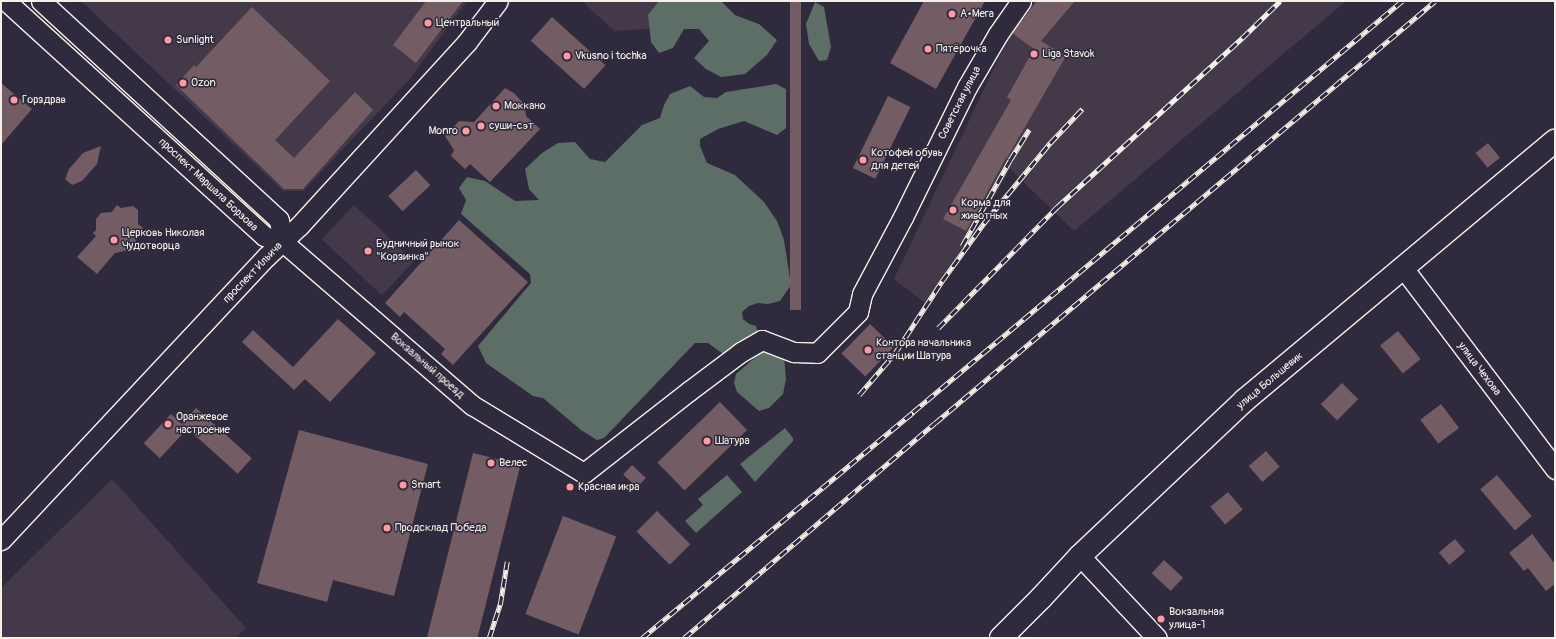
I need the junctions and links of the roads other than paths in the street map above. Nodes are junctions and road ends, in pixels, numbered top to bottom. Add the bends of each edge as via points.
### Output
1 (6, 1) edge
2 (41, 1) edge
3 (498, 1) edge
4 (1021, 1) edge
5 (1555, 141) edge
6 (283, 242) junction
7 (1404, 269) junction
8 (1555, 469) edge
9 (584, 473) joint
10 (1, 540) edge
11 (1080, 556) junction
12 (1001, 638) edge
13 (1157, 638) edge

1 - 6 street, проспект Маршала Борзова via 264,236
2 - 6 street, проспект Маршала Борзова via 279,220
3 - 6 street, проспект Ильича via 467,42
4 - 9 street, Советская улица via 967,87 862,294 858,312 817,353 794,352 762,340 741,352
5 - 7 main road, улица Большевик
6 - 9 street, Вокзальный проезд via 472,405
6 - 10 street, проспект Ильича
7 - 8 street, улица Чехова
7 - 11 main road, улица Большевик via 1245,400
11 - 12 main road, улица Большевик
11 - 13 street

